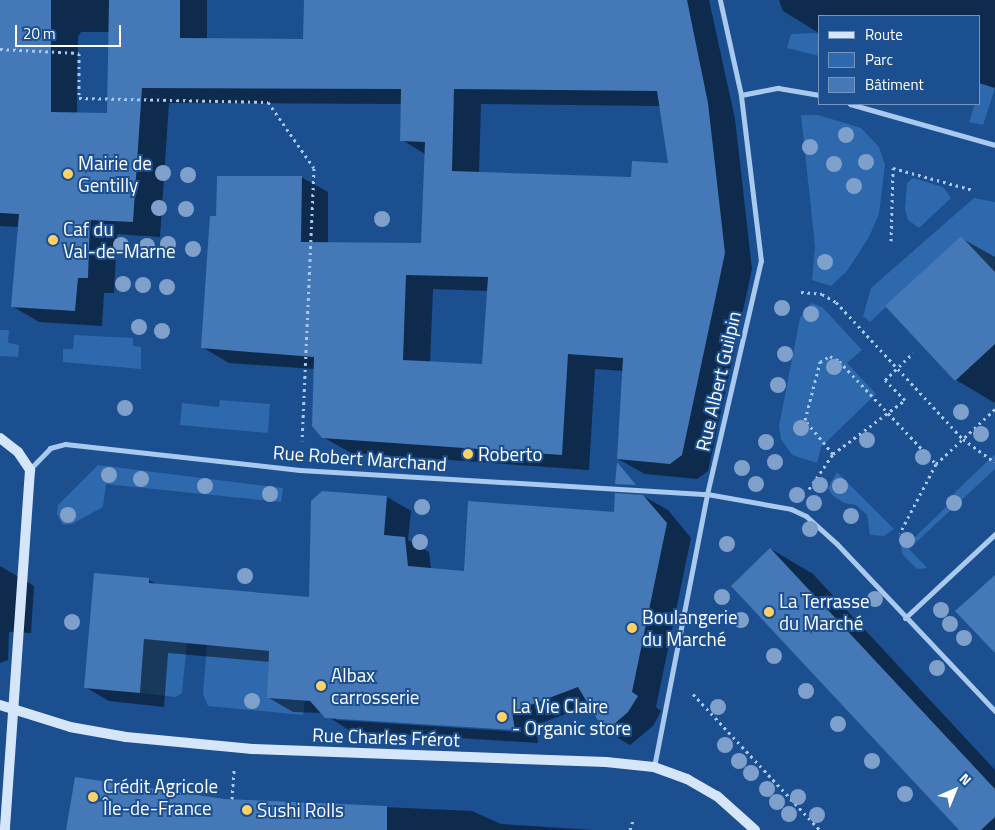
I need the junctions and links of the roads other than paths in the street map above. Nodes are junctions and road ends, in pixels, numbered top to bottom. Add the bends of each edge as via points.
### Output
1 (720, 0) edge
2 (741, 95) junction
3 (818, 95) edge
4 (854, 105) edge
5 (995, 145) edge
6 (0, 438) edge
7 (30, 470) junction
8 (707, 494) junction
9 (995, 534) edge
10 (905, 618) junction
11 (0, 704) edge
12 (12, 710) junction
13 (995, 712) edge
14 (654, 767) junction
15 (4, 830) edge
16 (755, 830) edge

1 - 2 street, Rue Albert Guilpin
2 - 3 street via 778,88
2 - 8 street, Rue Albert Guilpin via 761,261
4 - 5 street
6 - 7 main road via 18,452
7 - 8 street, Rue Robert Marchand via 50,448 65,444 251,465
7 - 12 main road
8 - 10 street, Rue Robert Marchand via 791,509 806,516
8 - 14 street, Rue Albert Guilpin
9 - 10 street
10 - 13 street, Rue Robert Marchand
11 - 12 main road, Rue Charles Frérot
12 - 14 main road, Rue Charles Frérot via 70,727 126,737 236,748 606,762
12 - 15 main road
14 - 16 main road, Rue Charles Frérot via 687,779 717,796

